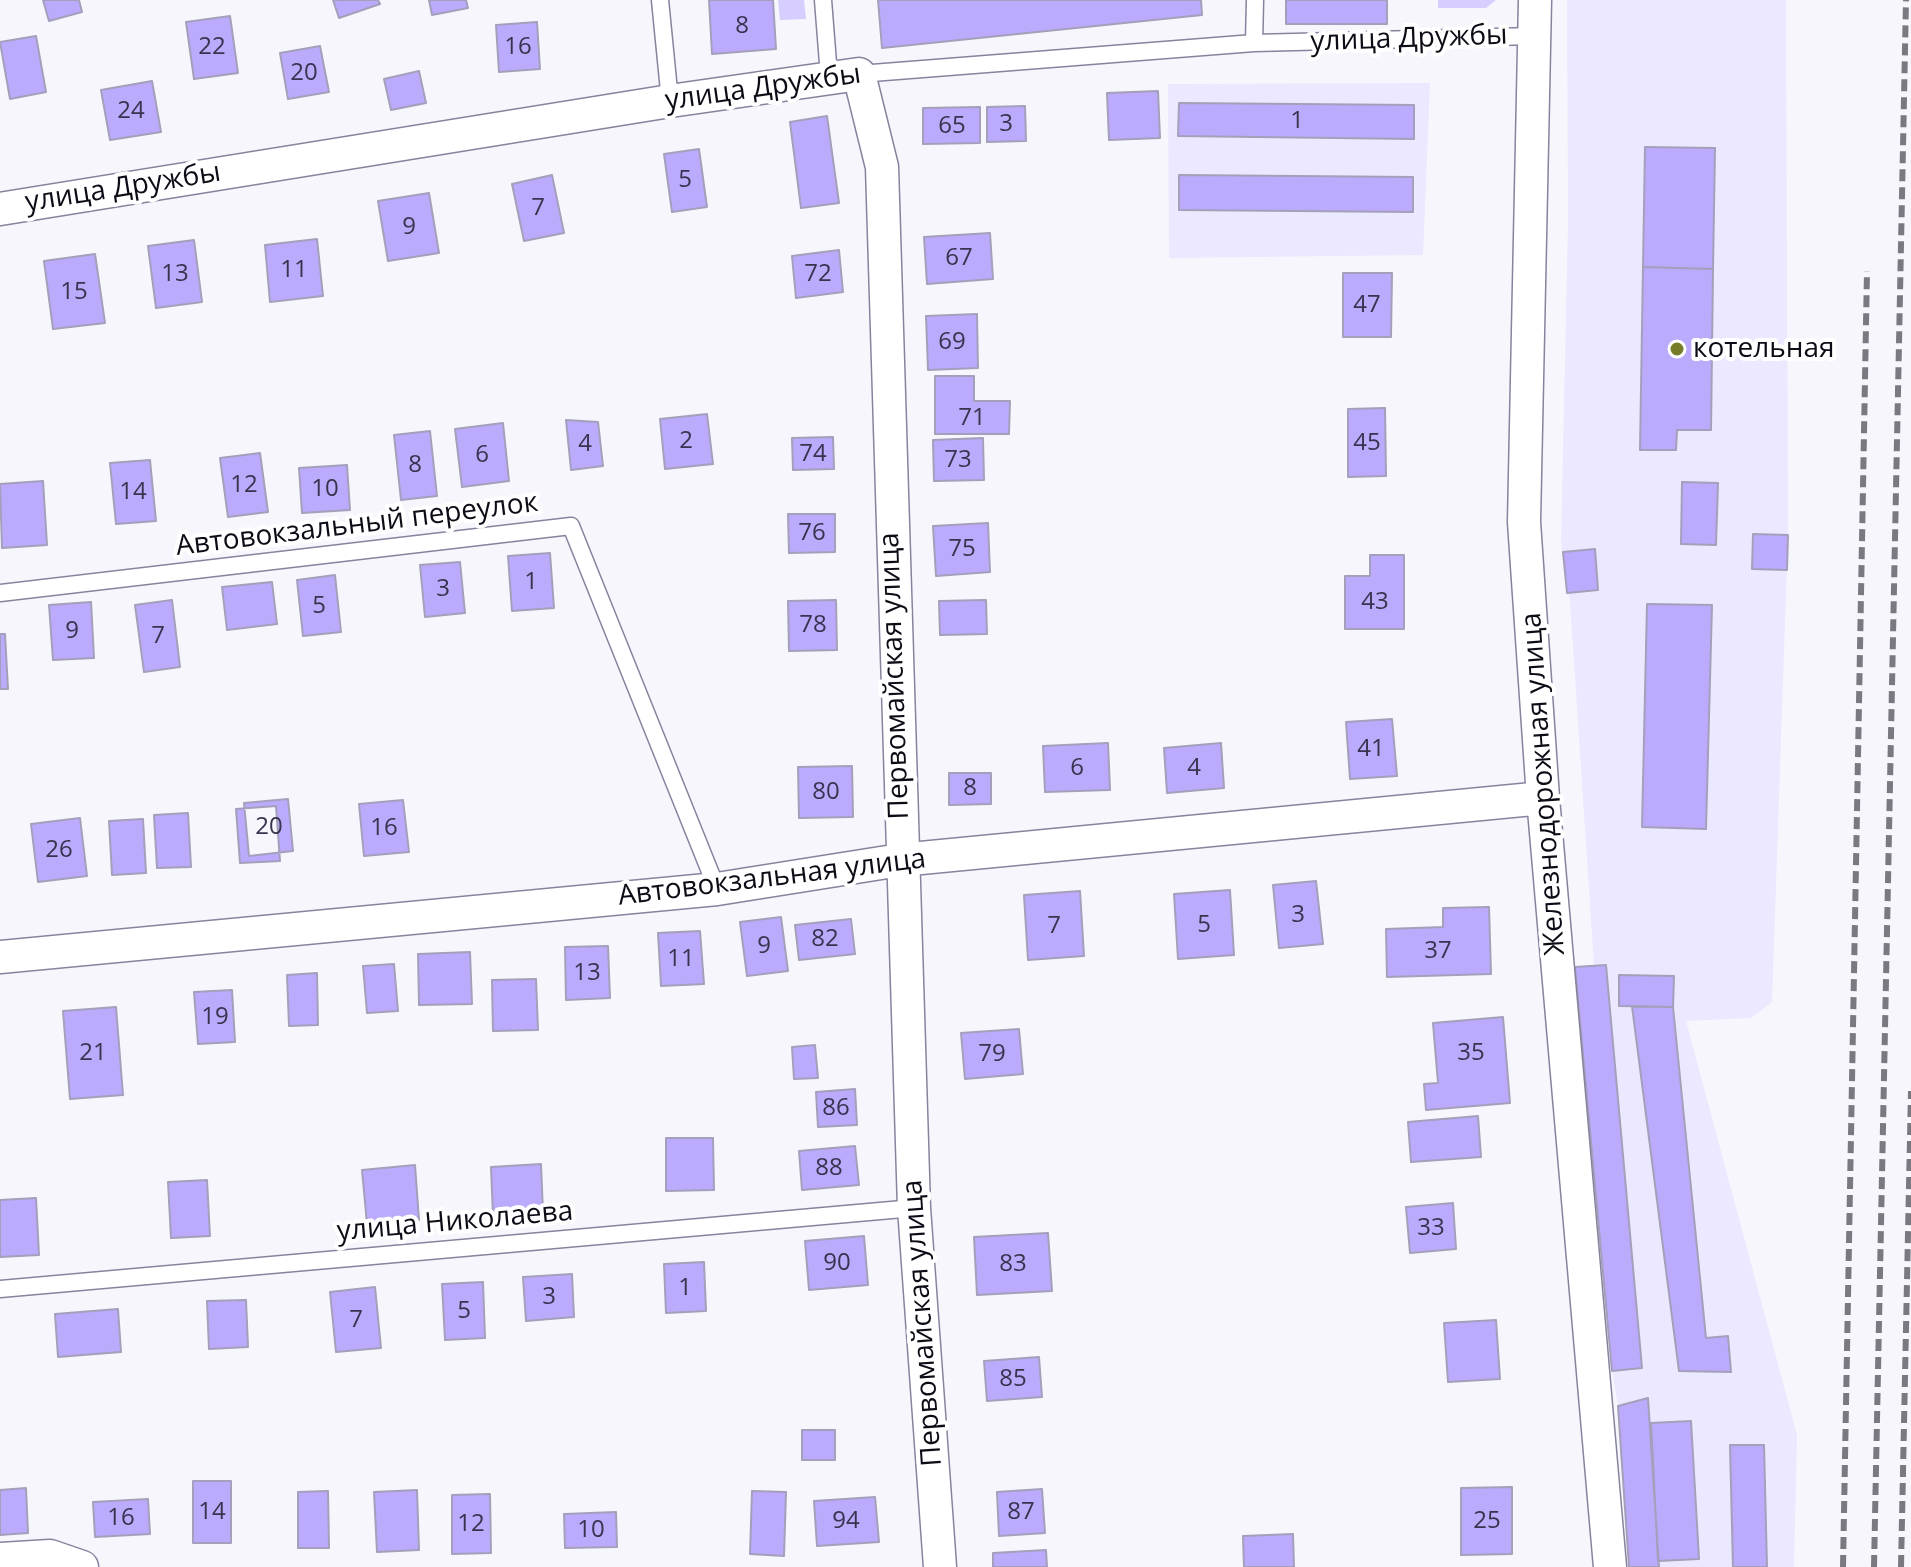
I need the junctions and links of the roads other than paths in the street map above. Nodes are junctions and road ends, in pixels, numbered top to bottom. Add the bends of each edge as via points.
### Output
1 (660, 0) edge
2 (823, 0) edge
3 (1255, 0) edge
4 (1535, 0) edge
5 (1534, 36) junction
6 (1254, 43) junction
7 (844, 75) junction
8 (670, 101) junction
9 (0, 209) edge
10 (0, 593) edge
11 (1543, 798) junction
12 (900, 860) junction
13 (717, 889) junction
14 (0, 957) edge
15 (914, 1208) junction
16 (0, 1289) edge
17 (0, 1559) edge
18 (82, 1567) edge
19 (940, 1567) edge
20 (1610, 1567) edge

1 - 8 lane
2 - 7 lane
3 - 6 lane
4 - 5 street, Железнодорожная улица
5 - 6 lane, улица Дружбы
5 - 11 street, Железнодорожная улица via 1524,522
6 - 7 lane, улица Дружбы
7 - 8 street, улица Дружбы
7 - 12 street, Первомайская улица via 882,167
8 - 9 street, улица Дружбы
10 - 13 lane, Автовокзальный переулок via 571,526
11 - 12 street, Автовокзальная улица
11 - 20 street, Железнодорожная улица
12 - 13 street, Автовокзальная улица
12 - 15 street, Первомайская улица
13 - 14 street, Автовокзальная улица
15 - 16 lane, улица Николаева
15 - 19 street, Первомайская улица
17 - 18 street via 50,1556

